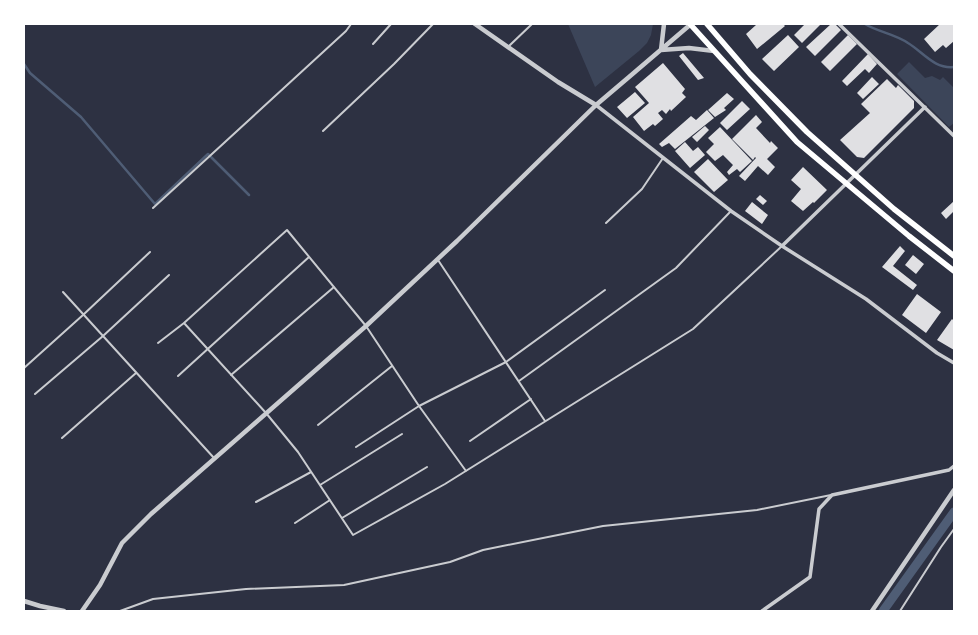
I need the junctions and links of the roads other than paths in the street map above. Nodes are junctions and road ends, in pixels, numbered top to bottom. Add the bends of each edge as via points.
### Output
1 (351, 24) edge
2 (391, 24) edge
3 (433, 24) edge
4 (474, 24) edge
5 (532, 24) edge
6 (664, 24) edge
7 (690, 24) edge
8 (707, 24) edge
9 (839, 24) edge
10 (372, 44) dead end
11 (508, 47) junction
12 (661, 50) junction
13 (714, 51) junction
14 (596, 105) junction
15 (925, 107) junction
16 (323, 131) dead end
17 (954, 136) edge
18 (663, 158) junction
19 (856, 174) junction
20 (846, 184) junction
21 (153, 208) dead end
22 (731, 211) junction
23 (606, 223) dead end
24 (782, 246) junction
25 (150, 252) dead end
26 (954, 256) edge
27 (309, 257) junction
28 (438, 259) junction
29 (954, 271) edge
30 (169, 275) dead end
31 (334, 287) junction
32 (605, 290) dead end
33 (63, 292) dead end
34 (84, 315) junction
35 (184, 324) junction
36 (366, 326) junction
37 (103, 336) junction
38 (158, 343) dead end
39 (208, 349) junction
40 (506, 362) junction
41 (954, 364) edge
42 (392, 366) junction
43 (24, 368) edge
44 (136, 372) junction
45 (231, 375) junction
46 (178, 376) dead end
47 (519, 381) junction
48 (35, 394) dead end
49 (531, 399) junction
50 (419, 406) junction
51 (266, 413) junction
52 (546, 421) junction
53 (318, 426) dead end
54 (402, 434) dead end
55 (62, 438) dead end
56 (470, 441) dead end
57 (356, 447) dead end
58 (214, 458) junction
59 (954, 466) edge
60 (427, 467) dead end
61 (466, 471) junction
62 (311, 472) junction
63 (320, 485) junction
64 (954, 490) edge
65 (832, 495) junction
66 (330, 500) junction
67 (256, 502) dead end
68 (342, 518) junction
69 (295, 523) dead end
70 (954, 529) edge
71 (24, 601) edge
72 (64, 611) edge
73 (82, 611) edge
74 (120, 611) edge
75 (762, 611) edge
76 (872, 611) edge
77 (900, 611) edge

1 - 21 lane via 340,37
2 - 10 lane
3 - 16 lane
4 - 11 street
5 - 11 lane
6 - 12 street
7 - 12 street
7 - 13 main road
8 - 19 main road via 760,85 807,132
9 - 15 street
11 - 14 street
12 - 13 street via 689,48
12 - 14 street
13 - 20 main road via 797,142
14 - 18 street
14 - 28 street
15 - 17 street
15 - 19 street
18 - 22 street
18 - 23 lane via 642,189
19 - 20 street
19 - 26 main road via 894,209
20 - 24 street
20 - 29 main road
22 - 24 street
22 - 47 lane via 676,268
24 - 41 street via 866,299
24 - 52 lane via 693,329
25 - 34 lane
27 - 31 lane
27 - 35 lane via 286,230
27 - 39 lane
28 - 36 street
28 - 40 lane
30 - 37 lane
31 - 36 lane
31 - 45 lane
32 - 40 lane
33 - 34 lane
34 - 37 lane
34 - 43 lane
35 - 38 lane
35 - 39 lane
36 - 42 lane
36 - 51 street
37 - 44 lane
37 - 48 lane
39 - 45 lane
39 - 46 lane
40 - 47 lane
40 - 50 lane
42 - 50 lane
42 - 53 lane
44 - 55 lane
44 - 58 lane
45 - 51 lane
47 - 49 lane
49 - 52 lane
49 - 56 lane
50 - 57 lane
50 - 61 lane
51 - 58 street
51 - 62 lane
52 - 61 lane
54 - 63 lane
58 - 73 street via 122,543 100,585
59 - 65 street via 949,470
60 - 68 lane
61 - 68 lane via 354,535
62 - 63 lane
62 - 67 lane
63 - 66 lane
64 - 76 street
65 - 74 lane via 757,510 603,526 483,550 450,562 344,585 246,590 153,599
65 - 75 street via 819,509 810,577
66 - 68 lane
66 - 69 lane
70 - 77 lane
71 - 72 street

